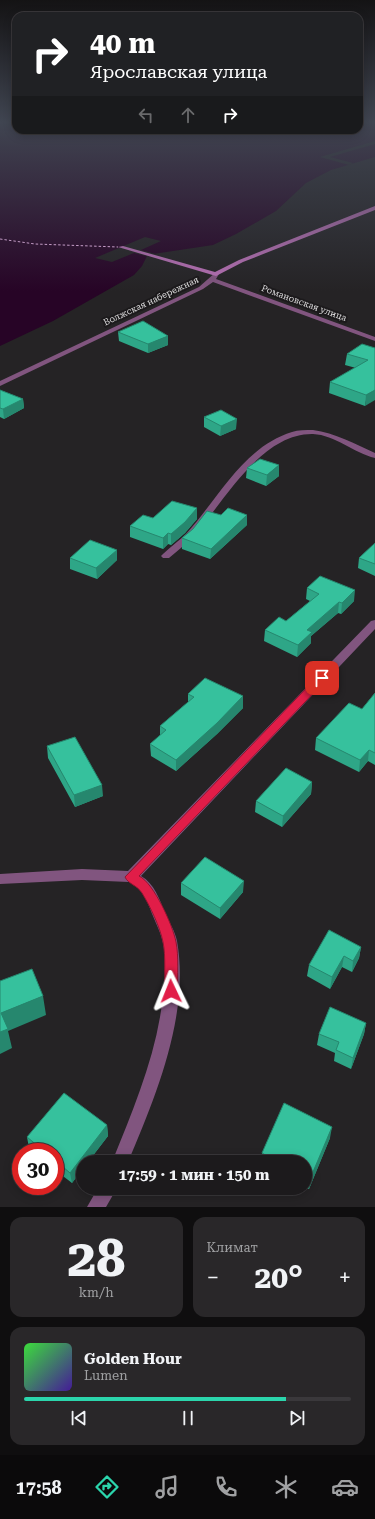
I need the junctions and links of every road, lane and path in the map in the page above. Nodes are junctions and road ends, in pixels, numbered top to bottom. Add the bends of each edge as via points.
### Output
1 (375, 208) edge
2 (121, 247) dead end
3 (214, 277) junction
4 (375, 339) edge
5 (0, 384) edge
6 (375, 456) edge
7 (166, 556) dead end
8 (375, 623) edge
9 (131, 877) junction
10 (0, 879) edge
11 (123, 1155) edge
12 (104, 1195) edge
13 (96, 1207) edge

1 - 3 street, Волжская набережная via 345,218 227,268
2 - 3 street
3 - 4 street, Романовская улица via 227,285
3 - 5 street, Волжская набережная via 201,288
6 - 7 street via 315,432 295,433 279,440 249,463 188,537
8 - 9 street
9 - 10 street via 93,874
9 - 11 street via 142,883 147,890 170,942 171,991 161,1052 140,1116
12 - 13 street

